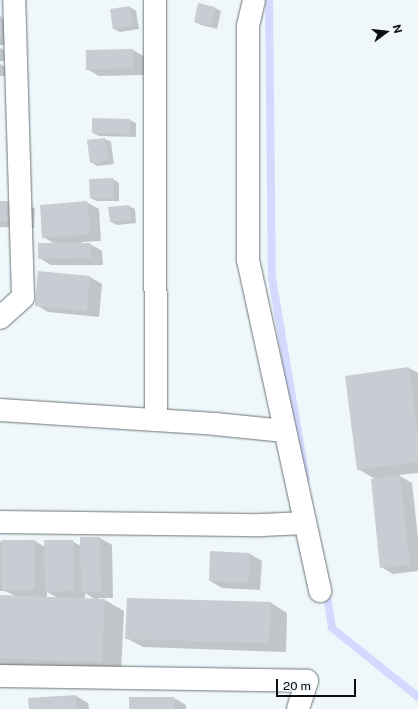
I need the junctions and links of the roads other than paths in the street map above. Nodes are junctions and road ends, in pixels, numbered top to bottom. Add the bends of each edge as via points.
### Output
1 (14, 0) edge
2 (155, 0) edge
3 (254, 0) edge
4 (0, 318) edge
5 (0, 410) edge
6 (156, 420) junction
7 (285, 431) junction
8 (0, 522) edge
9 (305, 523) junction
10 (320, 591) dead end
11 (0, 676) edge
12 (298, 709) edge

1 - 4 street via 23,297
2 - 6 street
3 - 7 street via 248,27 248,260
5 - 6 street
6 - 7 street
7 - 9 street
8 - 9 street via 262,525
9 - 10 street
11 - 12 street via 308,681

